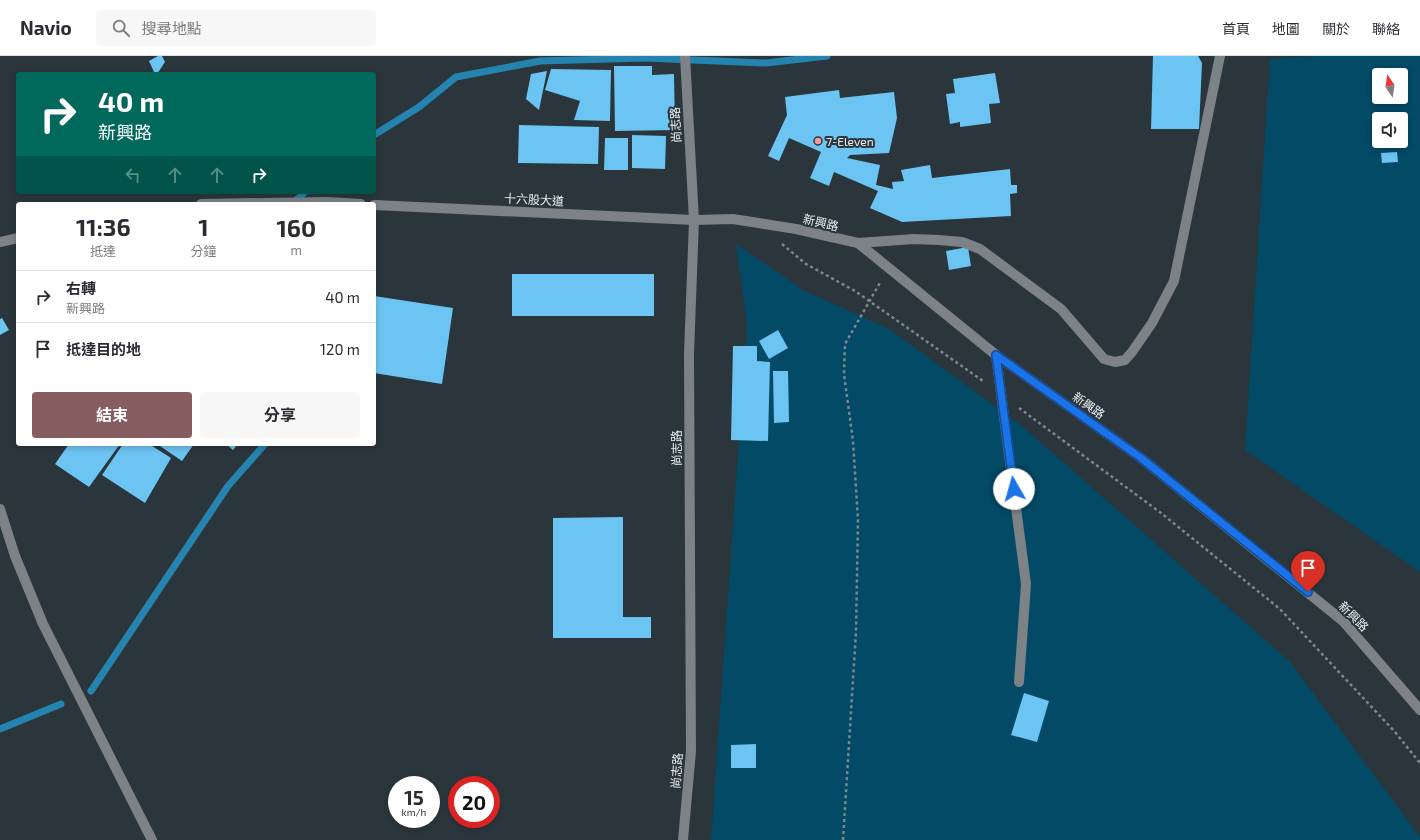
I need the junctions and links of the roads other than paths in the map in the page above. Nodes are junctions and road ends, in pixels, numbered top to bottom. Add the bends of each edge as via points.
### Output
1 (685, 56) edge
2 (1220, 56) edge
3 (376, 205) edge
4 (694, 220) junction
5 (16, 238) edge
6 (0, 242) edge
7 (858, 243) junction
8 (996, 355) junction
9 (0, 509) edge
10 (1019, 682) dead end
11 (1420, 710) edge
12 (152, 840) edge
13 (683, 840) edge

1 - 4 street, 尚志路
2 - 7 street via 1174,281 1152,323 1125,360 1115,362 1104,359 1061,309 980,249 962,242 939,240
3 - 4 street, 十六股大道
4 - 7 street, 新興路 via 733,219 796,229
4 - 13 street, 尚志路 via 689,354 690,751
5 - 6 street
7 - 8 street, 新興路
8 - 10 street via 1026,584
8 - 11 street, 新興路 via 1141,458 1343,621
9 - 12 street via 15,556 43,624

